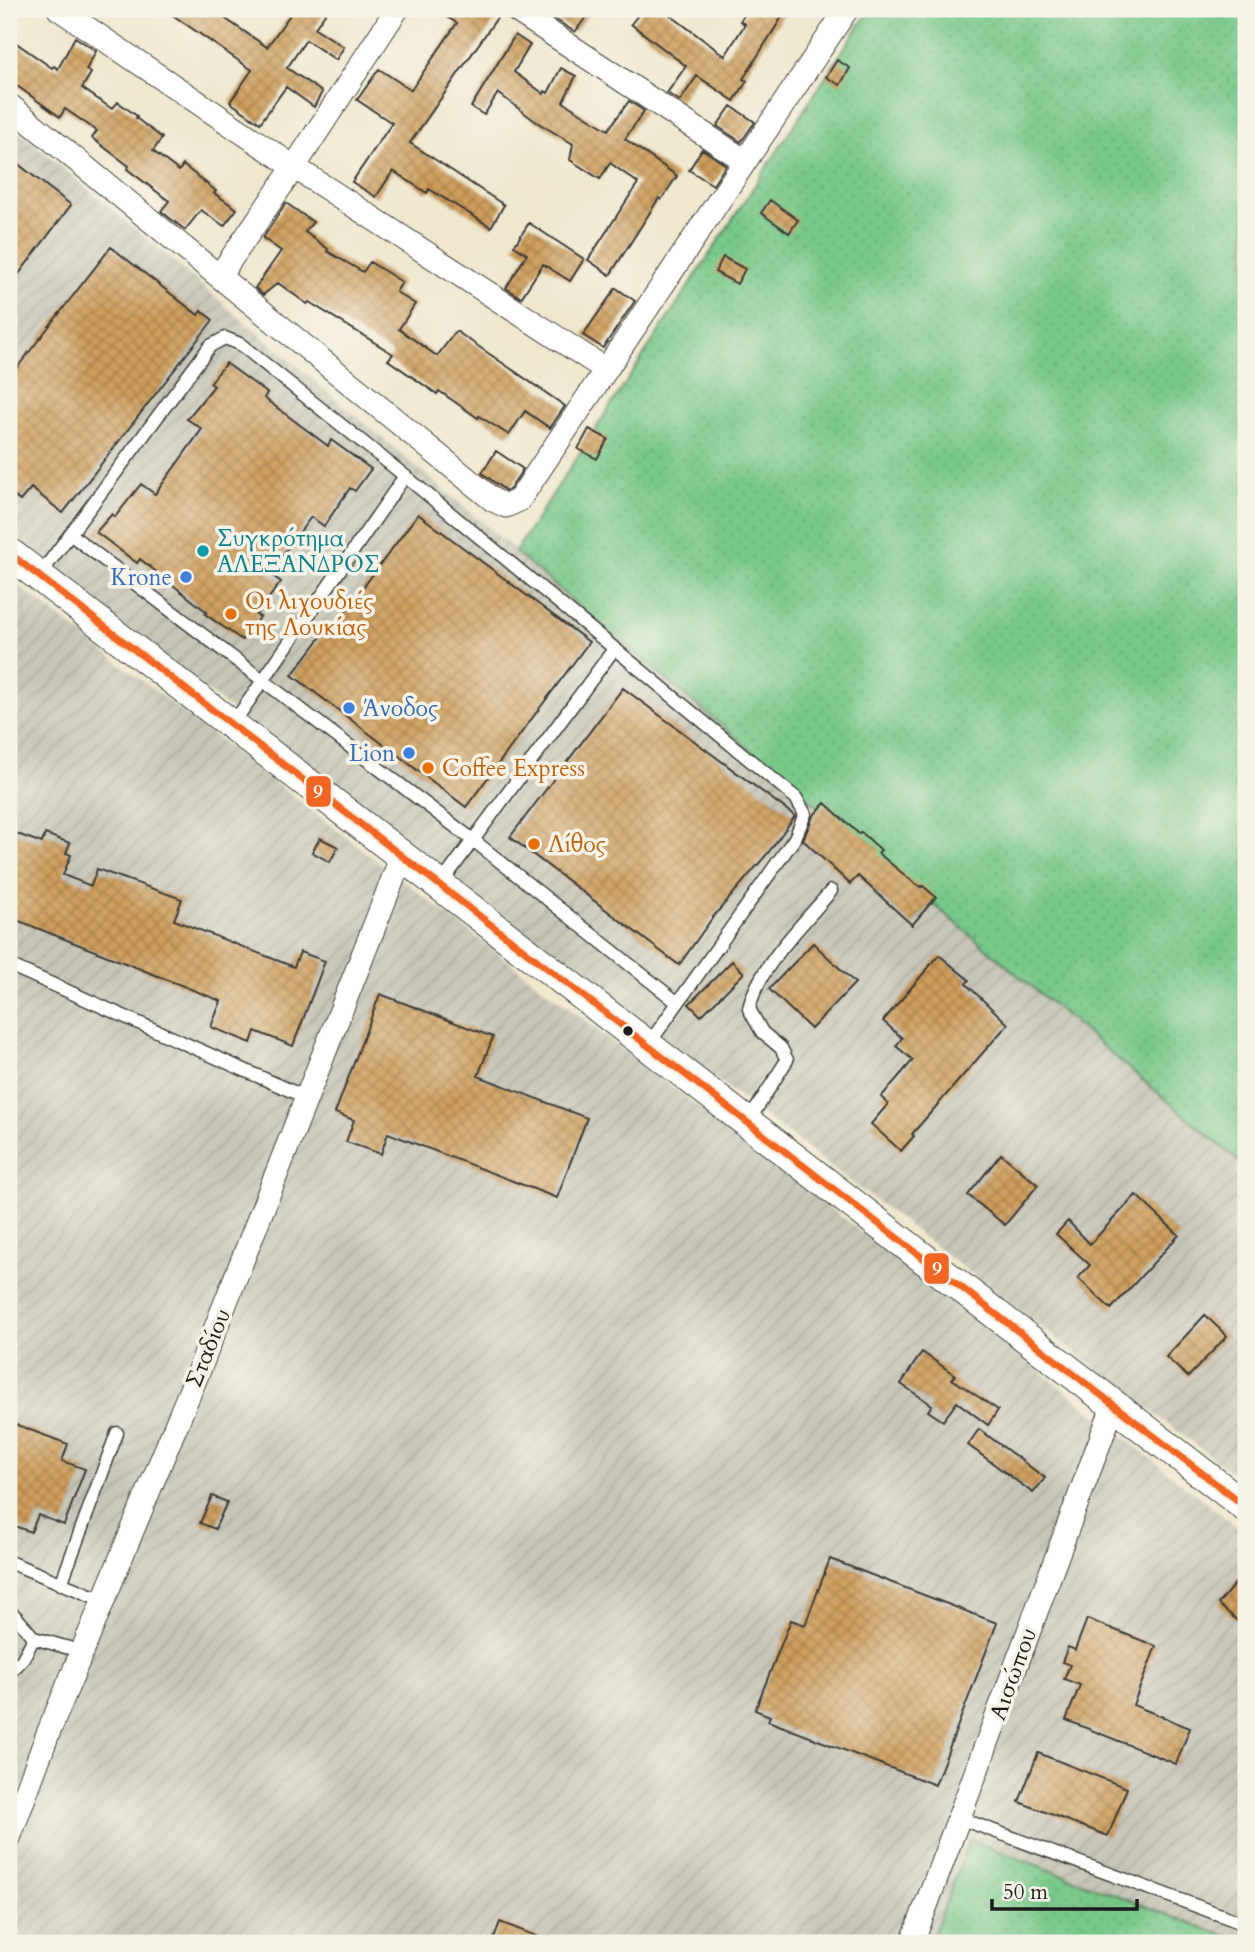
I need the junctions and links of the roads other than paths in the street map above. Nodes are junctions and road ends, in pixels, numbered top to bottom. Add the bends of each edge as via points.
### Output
1 (60, 9) edge
2 (397, 9) edge
3 (514, 9) edge
4 (846, 9) edge
5 (9, 105) edge
6 (745, 161) junction
7 (294, 167) junction
8 (220, 275) junction
9 (605, 369) junction
10 (405, 476) junction
11 (70, 534) junction
12 (9, 553) edge
13 (38, 576) junction
14 (614, 649) junction
15 (263, 681) junction
16 (232, 725) junction
17 (473, 840) junction
18 (402, 856) junction
19 (440, 885) junction
20 (831, 891) dead end
21 (9, 965) edge
22 (678, 1003) junction
23 (648, 1045) junction
24 (307, 1098) junction
25 (748, 1123) junction
26 (1114, 1404) junction
27 (117, 1433) dead end
28 (1246, 1507) edge
29 (9, 1562) edge
30 (61, 1584) junction
31 (105, 1601) junction
32 (9, 1611) edge
33 (34, 1638) junction
34 (83, 1652) junction
35 (9, 1673) edge
36 (959, 1818) junction
37 (9, 1838) edge
38 (1245, 1924) edge
39 (912, 1943) edge

1 - 7 street
2 - 7 street
3 - 6 street
4 - 6 street
5 - 8 street
6 - 9 street
7 - 8 street
7 - 9 street
8 - 9 street via 493,500 506,506 519,500
10 - 11 lane via 240,344 225,338 210,346
10 - 14 lane
10 - 15 lane
11 - 13 lane
11 - 15 lane
12 - 13 street
13 - 16 street
14 - 17 lane
14 - 22 lane via 796,798 805,814 795,838
15 - 16 lane
15 - 17 lane
16 - 18 street
17 - 19 lane
17 - 22 lane
18 - 19 street
18 - 24 street, Σταδίου
19 - 23 street
20 - 25 lane via 762,974 751,998 748,1009 787,1060
21 - 24 lane
22 - 23 lane
23 - 25 street
24 - 31 street, Σταδίου
25 - 26 street
26 - 28 street
26 - 36 street, Αισώπου
27 - 30 lane
29 - 30 lane
30 - 31 lane
31 - 34 street, Σταδίου
32 - 33 lane
33 - 34 lane
33 - 35 lane
34 - 37 street, Σταδίου
36 - 38 lane
36 - 39 street, Αισώπου

